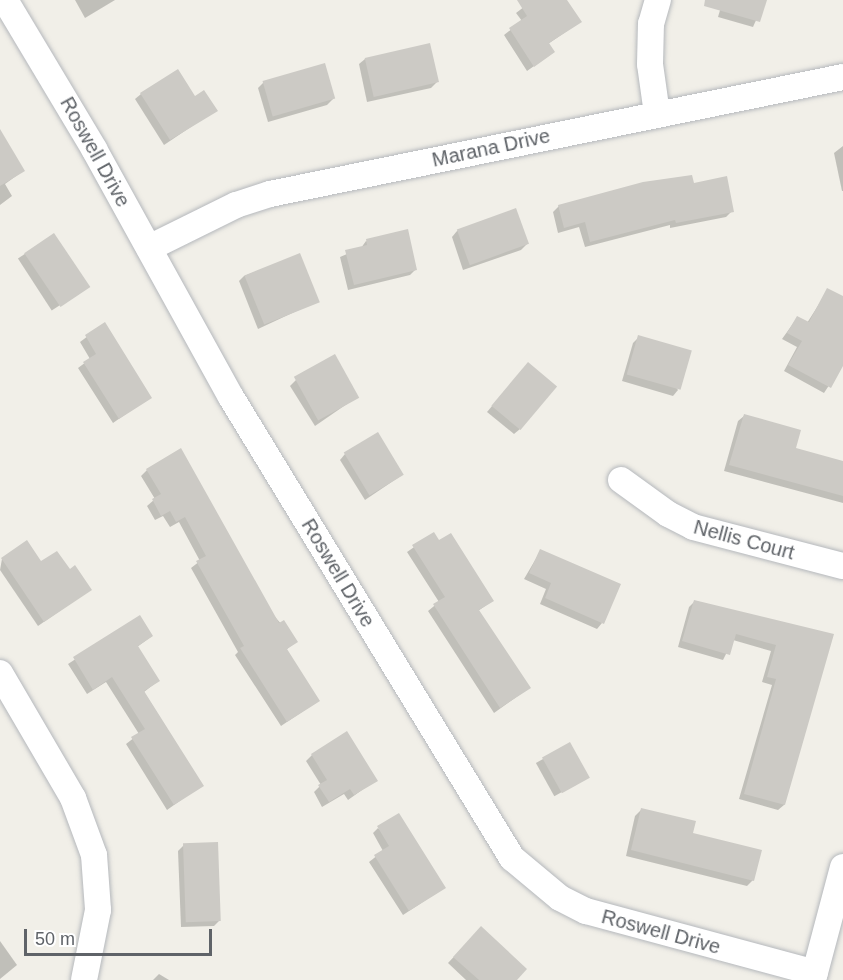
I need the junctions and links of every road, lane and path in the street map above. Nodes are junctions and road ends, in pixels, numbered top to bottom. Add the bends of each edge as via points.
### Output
1 (5, 0) edge
2 (658, 0) edge
3 (843, 77) edge
4 (657, 114) junction
5 (149, 248) junction
6 (621, 480) dead end
7 (843, 566) edge
8 (0, 673) edge
9 (843, 867) edge
10 (814, 976) edge
11 (84, 980) edge

1 - 5 street, Roswell Drive
2 - 4 street via 651,24
3 - 4 street, Marana Drive
4 - 5 street, Marana Drive via 270,194 227,209
5 - 10 street, Roswell Drive via 231,397 512,858 560,898 586,911
6 - 7 street, Nellis Court via 693,527
8 - 11 street via 73,798 94,855 98,909
9 - 10 street

